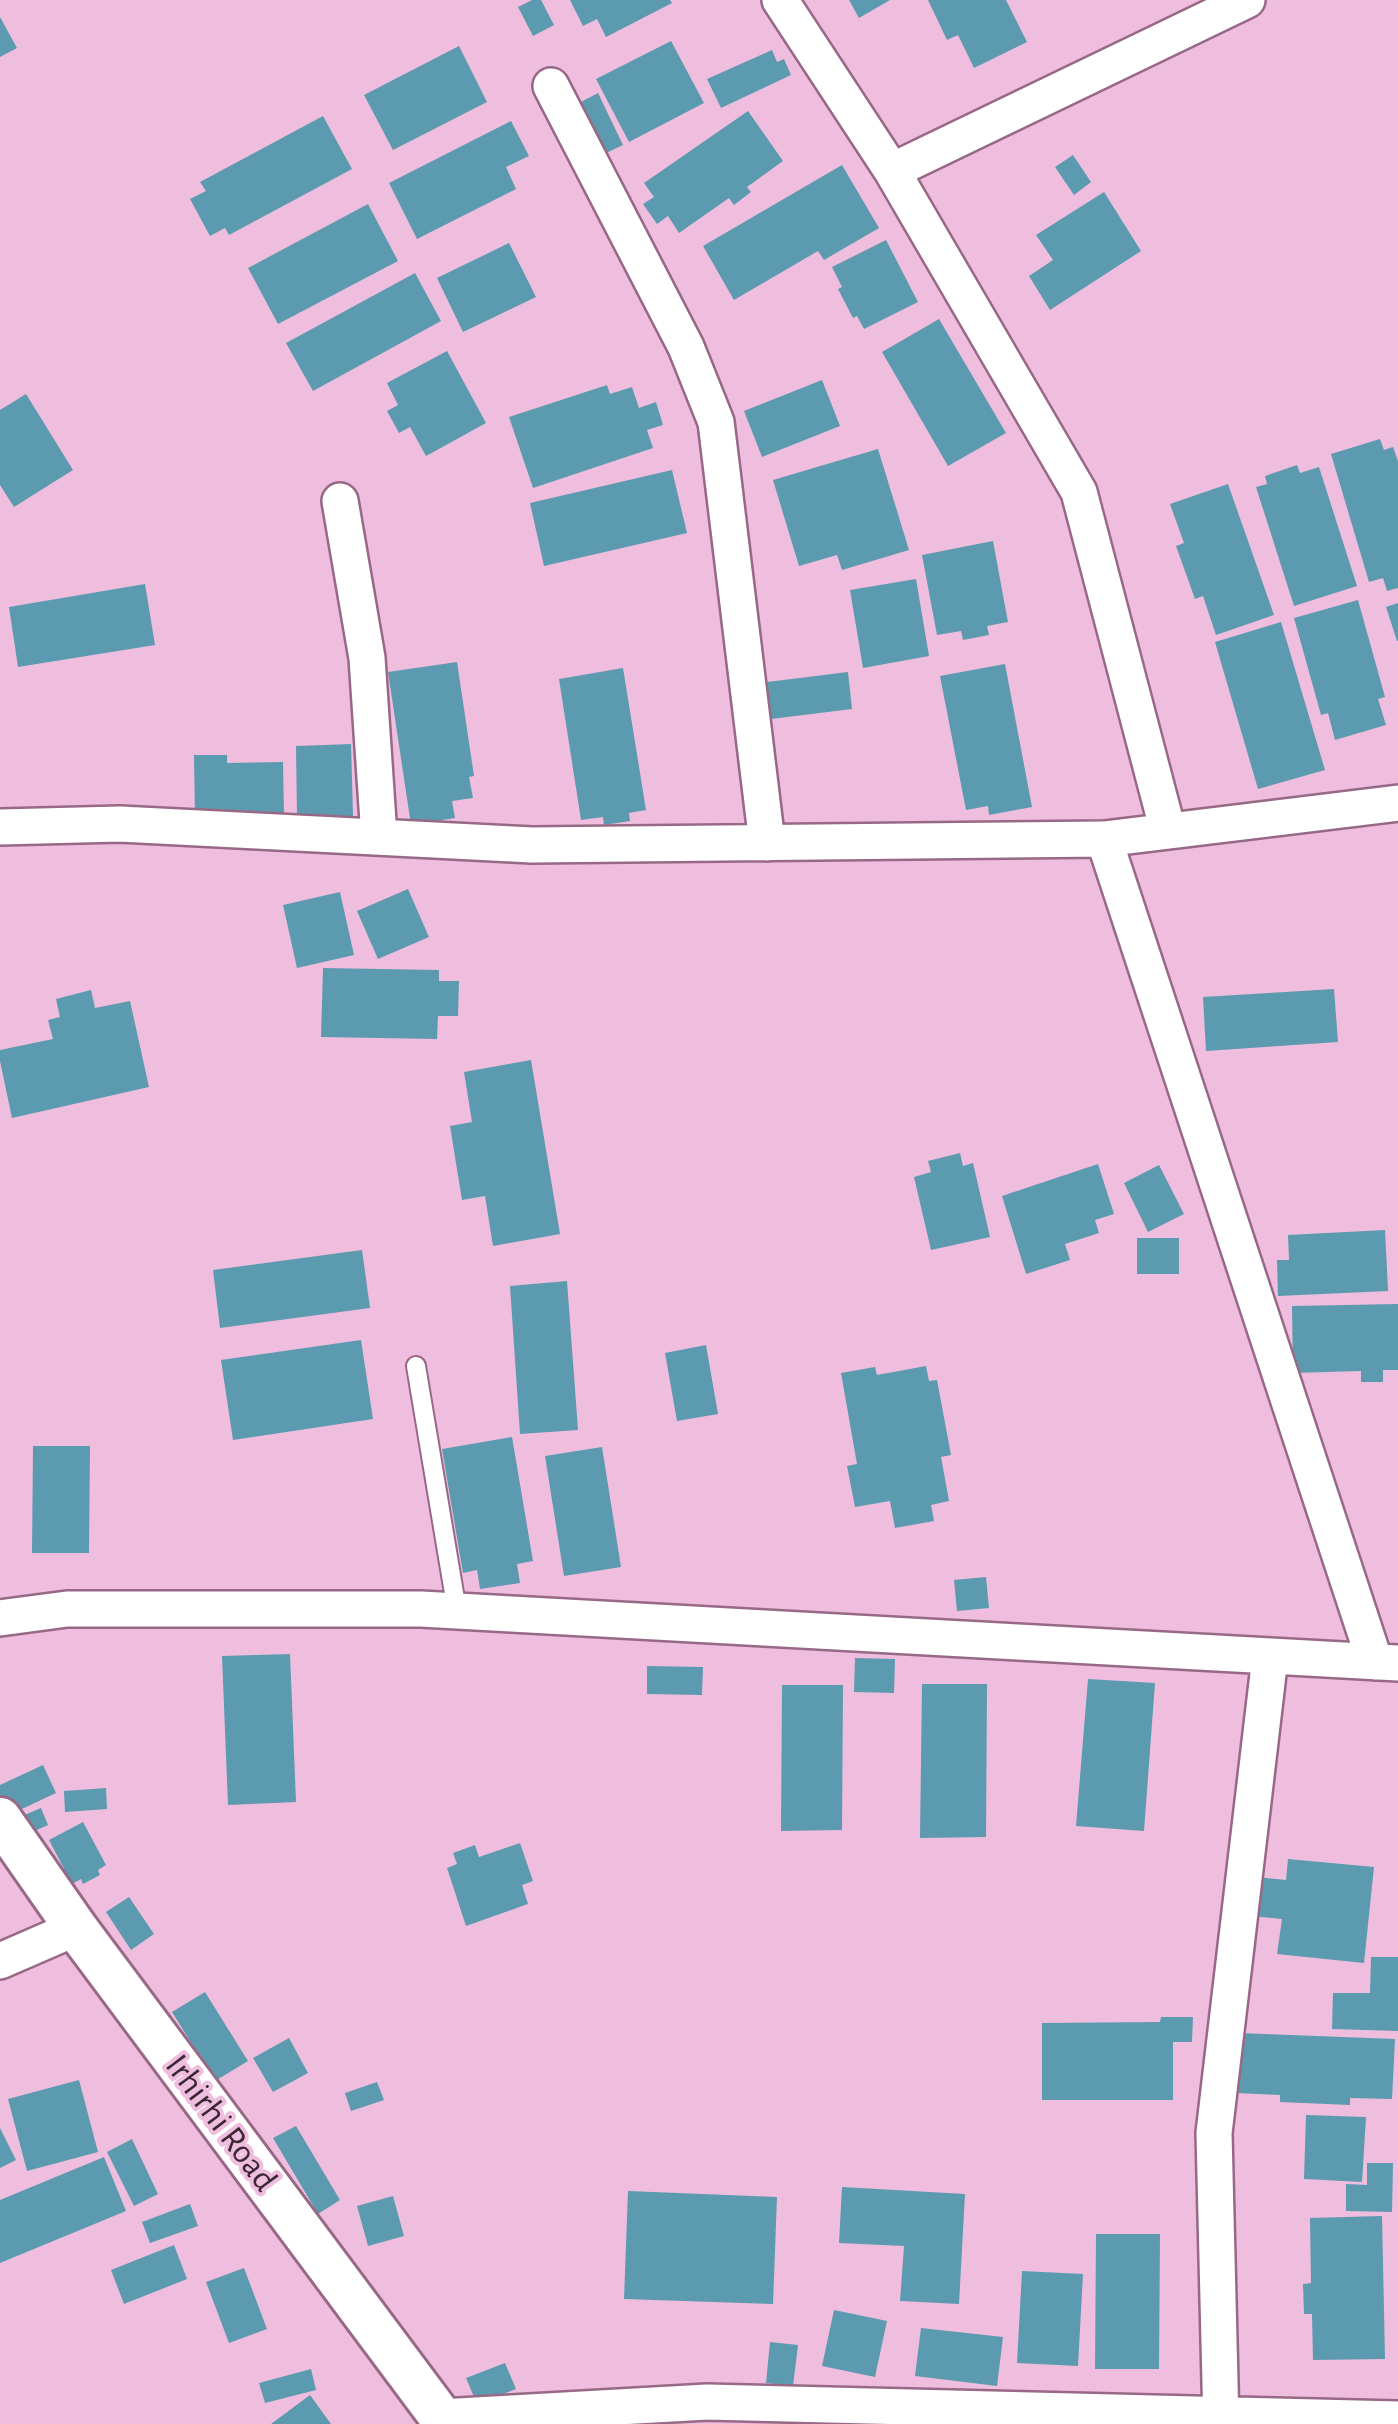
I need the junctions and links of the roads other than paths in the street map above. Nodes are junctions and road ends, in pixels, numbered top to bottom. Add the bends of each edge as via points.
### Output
1 (780, 0) edge
2 (1232, 3) edge
3 (551, 86) dead end
4 (892, 171) junction
5 (340, 501) dead end
6 (1398, 803) edge
7 (0, 826) edge
8 (1168, 831) junction
9 (378, 836) junction
10 (1104, 839) junction
11 (767, 843) junction
12 (416, 1366) dead end
13 (457, 1611) junction
14 (0, 1618) edge
15 (1270, 1657) junction
16 (1386, 1662) edge
17 (0, 1819) edge
18 (76, 1928) junction
19 (0, 1961) edge
20 (1221, 2419) edge
21 (1398, 2419) edge
22 (444, 2421) edge

1 - 4 street
2 - 4 street
3 - 11 street via 686,347 716,422
4 - 8 street via 1079,492
5 - 9 street via 366,658
6 - 8 street
7 - 9 street via 120,824
8 - 10 street
9 - 11 street via 532,844
10 - 11 street
10 - 16 street
12 - 13 lane
13 - 14 street via 67,1608
13 - 15 street
15 - 16 street
15 - 20 street via 1214,2133
17 - 18 street, Irhirhi Road
18 - 19 street
18 - 22 street, Irhirhi Road
20 - 21 street
20 - 22 street via 707,2402

